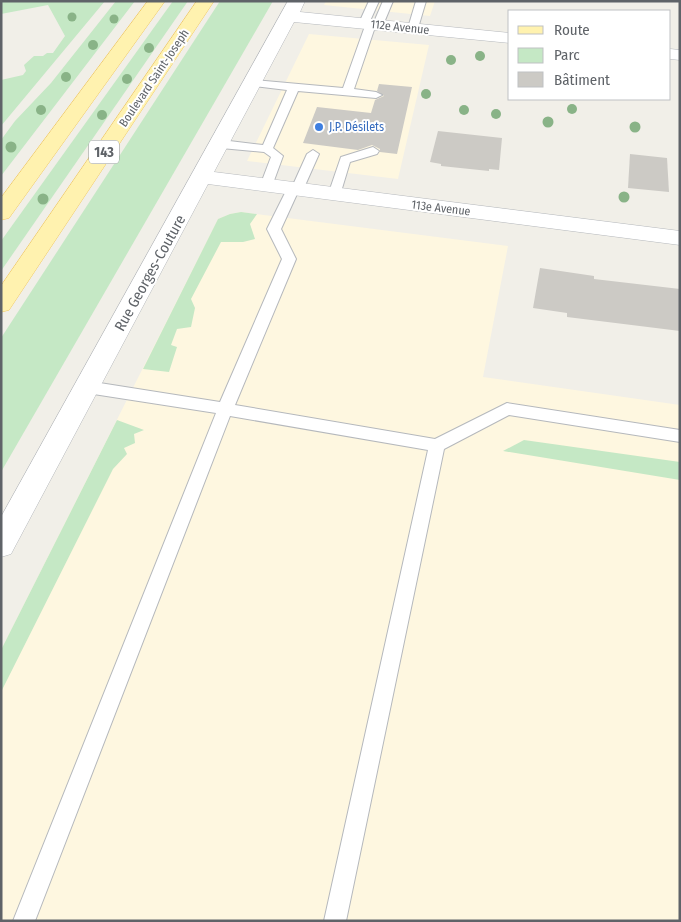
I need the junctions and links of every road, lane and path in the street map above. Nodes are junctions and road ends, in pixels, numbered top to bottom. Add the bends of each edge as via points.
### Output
1 (157, 1) edge
2 (206, 1) edge
3 (374, 1) edge
4 (388, 1) edge
5 (421, 1) edge
6 (293, 9) edge
7 (371, 24) junction
8 (413, 28) junction
9 (508, 38) edge
10 (253, 83) junction
11 (294, 87) junction
12 (347, 92) junction
13 (376, 95) dead end
14 (221, 144) junction
15 (267, 149) junction
16 (373, 151) dead end
17 (313, 154) dead end
18 (202, 178) junction
19 (266, 186) junction
20 (295, 189) junction
21 (334, 195) junction
22 (1, 213) edge
23 (680, 238) edge
24 (1, 304) edge
25 (87, 387) junction
26 (226, 410) junction
27 (680, 436) edge
28 (436, 446) junction
29 (1, 545) edge
30 (24, 921) edge
31 (335, 921) edge

1 - 22 main road
2 - 24 main road, Boulevard Saint-Joseph / 143
3 - 7 lane
4 - 7 lane
5 - 8 lane
6 - 7 street, 112e Avenue
6 - 10 street, Rue Georges-Couture
7 - 8 street, 112e Avenue
7 - 12 lane
8 - 9 street, 112e Avenue
10 - 11 lane
10 - 14 street, Rue Georges-Couture
11 - 12 lane
11 - 15 lane
12 - 13 lane
14 - 15 lane
14 - 18 street, Rue Georges-Couture
15 - 19 lane via 277,156
16 - 21 lane via 345,160
17 - 20 lane
18 - 19 street, 113e Avenue
18 - 25 street, Rue Georges-Couture
19 - 20 street, 113e Avenue
20 - 21 street, 113e Avenue
20 - 26 lane via 274,229 289,259
21 - 23 street, 113e Avenue
25 - 26 lane
25 - 29 street, Rue Georges-Couture
26 - 28 lane
26 - 30 lane
27 - 28 lane via 506,410
28 - 31 lane

